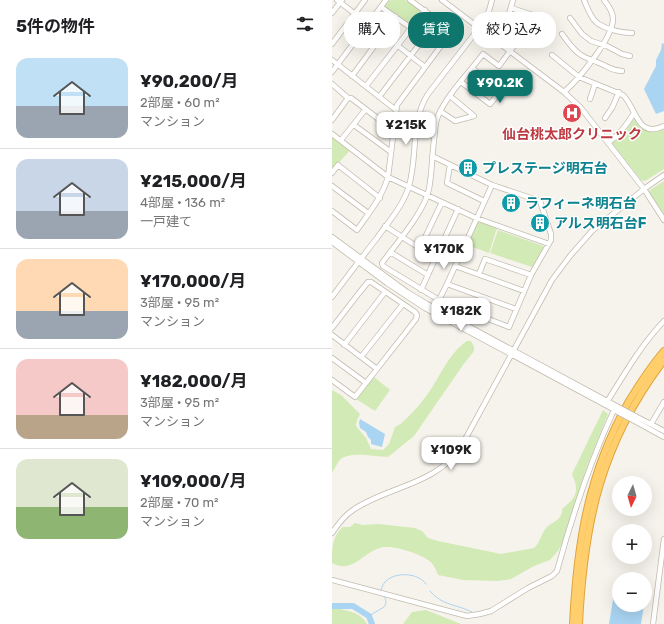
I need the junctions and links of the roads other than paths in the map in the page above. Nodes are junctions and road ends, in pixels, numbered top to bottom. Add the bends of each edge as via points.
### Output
1 (365, 0) edge
2 (386, 0) edge
3 (410, 0) edge
4 (442, 0) edge
5 (492, 0) edge
6 (513, 0) edge
7 (584, 0) edge
8 (604, 0) edge
9 (340, 1) edge
10 (382, 7) junction
11 (511, 8) junction
12 (425, 10) joint
13 (353, 12) edge
14 (356, 12) edge
15 (378, 12) edge
16 (389, 12) edge
17 (428, 12) edge
18 (487, 12) edge
19 (510, 12) edge
20 (524, 12) edge
21 (332, 14) edge
22 (570, 18) dead end
23 (472, 23) edge
24 (344, 28) edge
25 (611, 29) junction
26 (408, 32) edge
27 (632, 33) dead end
28 (562, 34) dead end
29 (472, 37) edge
30 (400, 41) edge
31 (332, 44) edge
32 (602, 44) junction
33 (400, 47) edge
34 (350, 48) edge
35 (373, 48) edge
36 (395, 48) edge
37 (417, 48) edge
38 (439, 48) edge
39 (506, 48) edge
40 (512, 48) edge
41 (510, 51) junction
42 (552, 55) dead end
43 (411, 56) junction
44 (630, 56) dead end
45 (332, 60) edge
46 (592, 60) junction
47 (338, 64) junction
48 (425, 67) junction
49 (472, 68) junction
50 (622, 71) dead end
51 (332, 72) edge
52 (352, 76) junction
53 (579, 77) junction
54 (461, 82) junction
55 (332, 84) edge
56 (596, 84) junction
57 (366, 86) junction
58 (564, 92) junction
59 (619, 92) junction
60 (450, 96) junction
61 (379, 97) junction
62 (348, 98) junction
63 (590, 99) dead end
64 (365, 110) junction
65 (396, 110) junction
66 (332, 111) edge
67 (440, 111) junction
68 (634, 113) junction
69 (336, 114) junction
70 (605, 118) dead end
71 (332, 120) edge
72 (354, 124) junction
73 (416, 124) junction
74 (664, 126) edge
75 (393, 130) junction
76 (332, 134) edge
77 (434, 136) junction
78 (342, 140) junction
79 (608, 143) junction
80 (391, 152) junction
81 (432, 156) junction
82 (450, 165) junction
83 (332, 173) edge
84 (664, 175) edge
85 (388, 177) junction
86 (492, 185) junction
87 (332, 186) edge
88 (409, 187) junction
89 (644, 189) junction
90 (427, 195) junction
91 (380, 198) junction
92 (484, 201) junction
93 (442, 202) junction
94 (458, 209) junction
95 (332, 211) edge
96 (368, 213) junction
97 (476, 218) junction
98 (664, 220) edge
99 (385, 226) junction
100 (332, 237) edge
101 (402, 237) junction
102 (332, 242) edge
103 (548, 244) junction
104 (420, 248) junction
105 (390, 252) junction
106 (435, 258) junction
107 (360, 260) junction
108 (455, 266) junction
109 (479, 274) junction
110 (428, 275) junction
111 (531, 275) junction
112 (447, 284) junction
113 (421, 290) junction
114 (524, 291) junction
115 (385, 292) junction
116 (332, 296) edge
117 (439, 300) junction
118 (403, 304) junction
119 (516, 309) junction
120 (664, 321) edge
121 (332, 328) edge
122 (332, 335) edge
123 (344, 345) junction
124 (664, 351) edge
125 (512, 353) junction
126 (361, 357) junction
127 (332, 358) edge
128 (664, 360) edge
129 (377, 369) junction
130 (332, 381) edge
131 (366, 383) junction
132 (608, 402) junction
133 (664, 402) edge
134 (616, 409) junction
135 (634, 418) junction
136 (651, 424) junction
137 (664, 431) edge
138 (664, 437) edge
139 (332, 533) edge
140 (664, 539) edge
141 (332, 580) edge
142 (573, 624) edge
143 (579, 624) edge
144 (653, 624) edge

1 - 14 street
2 - 10 street
3 - 12 street
4 - 23 street
5 - 18 street
6 - 11 street
7 - 25 street via 597,23
8 - 25 street via 612,14
9 - 13 street
9 - 21 street
10 - 15 street
10 - 16 street
11 - 19 street
11 - 20 street
12 - 17 street
22 - 32 street via 582,34 591,41
24 - 31 street
25 - 27 street
25 - 32 street
26 - 30 street
28 - 46 street via 573,49
29 - 73 street via 428,94
32 - 44 street
32 - 46 street
33 - 43 street
34 - 47 street
35 - 52 street
36 - 57 street
37 - 43 street
38 - 48 street
39 - 41 street
40 - 41 street
41 - 49 street via 499,66 483,54
41 - 58 street
42 - 53 street
43 - 48 street
43 - 61 street
45 - 47 street
46 - 50 street via 613,71
46 - 53 street
47 - 51 street
47 - 52 street
48 - 65 street
49 - 54 street
49 - 54 street via 496,87 495,98 490,104
52 - 57 street
53 - 56 street
53 - 58 street
54 - 60 street
55 - 62 street
56 - 59 street
56 - 63 street
57 - 61 street
58 - 79 street via 581,108
59 - 68 street via 628,100
59 - 70 street
60 - 67 street
60 - 67 street via 474,116 455,121
61 - 65 street
62 - 64 street
62 - 69 street
64 - 72 street
64 - 75 street
65 - 75 street
66 - 69 street
67 - 77 street
68 - 74 street via 648,129
68 - 79 street via 620,133
69 - 71 street
72 - 78 street
72 - 80 street
73 - 77 street
73 - 88 street
75 - 80 street
76 - 78 street
77 - 81 street
78 - 85 street
79 - 89 street
80 - 85 street
81 - 82 street
81 - 90 street
82 - 86 street
82 - 92 street via 447,183
83 - 91 street via 338,165
84 - 89 street
85 - 88 street
85 - 91 street
86 - 92 street
86 - 103 street via 540,201 551,234
87 - 96 street
88 - 90 street
88 - 99 street via 402,205
89 - 98 street
89 - 125 street via 592,231 570,256 552,280
90 - 93 street
90 - 101 street
91 - 96 street
92 - 97 street
93 - 94 street
93 - 104 street
94 - 97 street
94 - 106 street
95 - 96 street via 356,230
97 - 103 street
97 - 108 street
99 - 101 street
99 - 107 street
100 - 107 street
101 - 104 street
101 - 105 street
102 - 107 street
103 - 111 street
104 - 106 street
105 - 110 street
105 - 113 street via 382,263 383,266
106 - 110 street
107 - 116 street
107 - 125 street via 407,292
108 - 109 street
108 - 112 street
109 - 111 street via 484,259
109 - 114 street
110 - 113 street
111 - 114 street
112 - 117 street
112 - 119 street
113 - 117 street
114 - 119 street
115 - 118 street
115 - 121 street via 371,282 367,283
115 - 123 street
117 - 119 street via 509,327
118 - 126 street
118 - 129 street via 415,312 416,319
120 - 132 street via 632,360
122 - 123 street
123 - 126 street
124 - 142 highway via 639,384 619,420 599,466 582,532
125 - 132 street
125 - 134 street
125 - 139 street via 462,445 449,462 432,475 359,507 339,523
126 - 129 street
127 - 131 street
128 - 143 highway via 624,423 601,481 588,534
129 - 131 street
130 - 131 street via 355,397
132 - 134 street
133 - 136 street
134 - 135 street, bridge
134 - 141 street via 591,464 557,571 552,576 491,611 467,616
135 - 136 street
135 - 138 street
136 - 137 street
140 - 144 street

